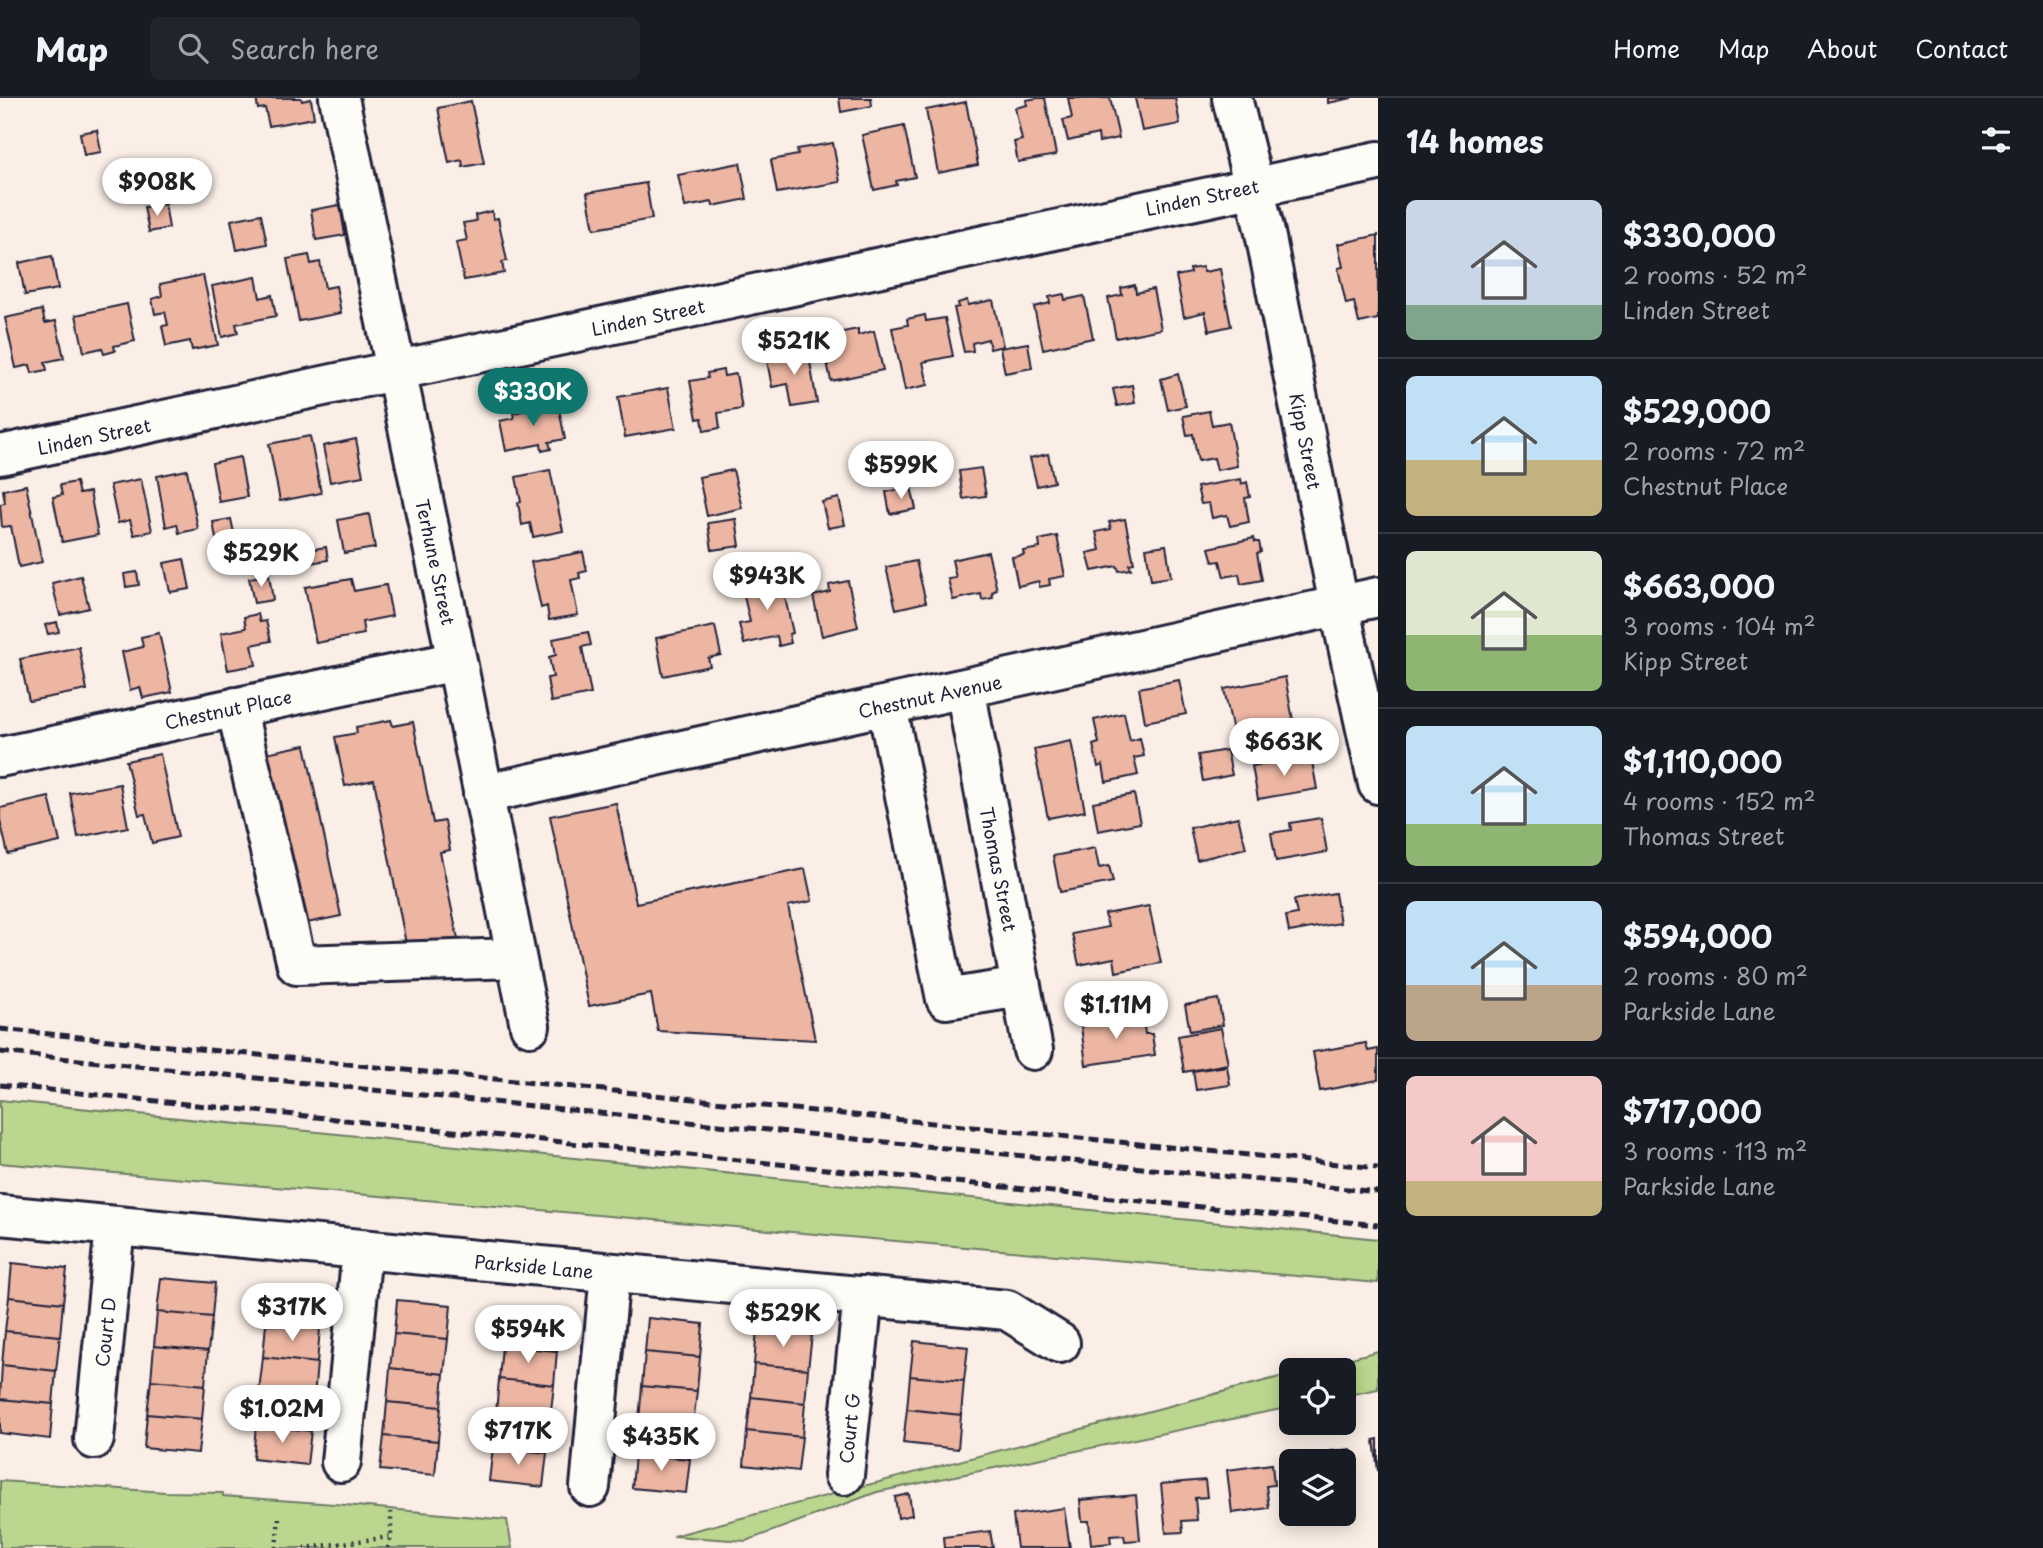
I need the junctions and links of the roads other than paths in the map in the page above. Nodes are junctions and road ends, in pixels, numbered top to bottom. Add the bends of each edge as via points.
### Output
1 (339, 98) edge
2 (1232, 98) edge
3 (1378, 161) edge
4 (1253, 186) junction
5 (395, 372) junction
6 (0, 455) edge
7 (1378, 597) edge
8 (1339, 605) junction
9 (457, 661) junction
10 (965, 688) junction
11 (887, 706) junction
12 (236, 707) junction
13 (0, 757) edge
14 (1378, 784) edge
15 (483, 794) junction
16 (516, 958) junction
17 (1021, 987) junction
18 (530, 1026) dead end
19 (1033, 1050) dead end
20 (0, 1215) edge
21 (115, 1226) junction
22 (362, 1250) junction
23 (610, 1273) junction
24 (863, 1296) junction
25 (1060, 1343) dead end
26 (94, 1439) dead end
27 (341, 1462) dead end
28 (844, 1475) dead end
29 (590, 1487) dead end

1 - 5 street, Terhune Street
2 - 4 street, Kipp Street
3 - 4 street, Linden Street
4 - 5 street, Linden Street
4 - 8 street, Kipp Street
5 - 6 street, Linden Street
5 - 9 street, Terhune Street
7 - 8 street, Chestnut Avenue
8 - 10 street, Chestnut Avenue
8 - 14 street, Kipp Street
9 - 12 street, Chestnut Place
9 - 15 street, Terhune Street
10 - 11 street, Chestnut Avenue
10 - 17 street, Thomas Street
11 - 15 street, Chestnut Avenue
11 - 17 street via 946,999
12 - 13 street, Chestnut Place
12 - 16 street via 297,965
15 - 16 street, Terhune Street
16 - 18 street, Terhune Street
17 - 19 street, Thomas Street
20 - 21 street, Parkside Lane
21 - 22 street, Parkside Lane
21 - 26 street, Court D
22 - 23 street, Parkside Lane
22 - 27 street
23 - 24 street, Parkside Lane
23 - 29 street
24 - 25 street, Parkside Lane via 1007,1310
24 - 28 street, Court G

